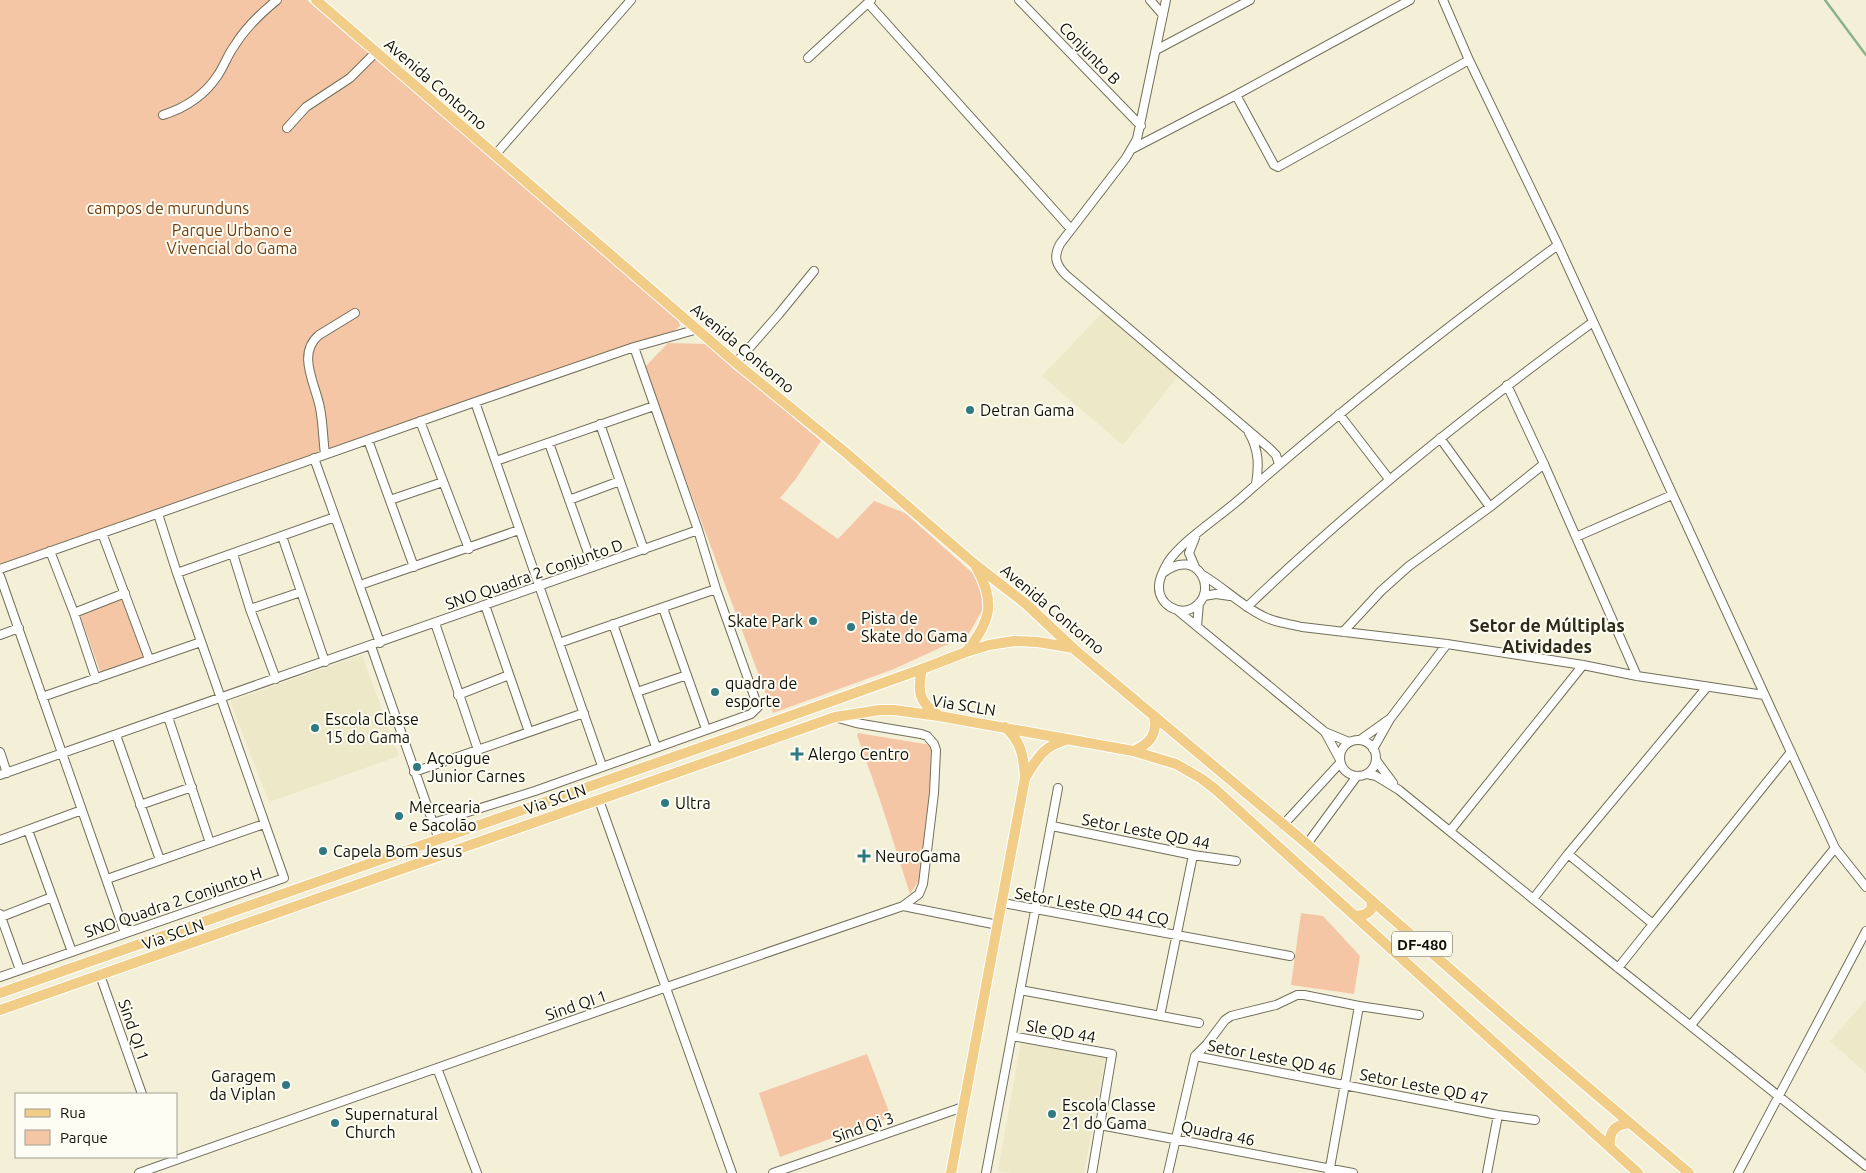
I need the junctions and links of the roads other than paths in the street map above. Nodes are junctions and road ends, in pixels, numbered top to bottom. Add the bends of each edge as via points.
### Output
1 (277, 0) edge
2 (316, 0) edge
3 (631, 0) edge
4 (1019, 0) edge
5 (1150, 0) edge
6 (1166, 0) edge
7 (1250, 0) edge
8 (1410, 0) edge
9 (1443, 0) edge
10 (869, 1) edge
11 (1163, 15) junction
12 (1156, 50) junction
13 (376, 52) junction
14 (808, 58) dead end
15 (1468, 60) junction
16 (1236, 95) junction
17 (162, 115) dead end
18 (1142, 126) junction
19 (286, 128) dead end
20 (1132, 149) junction
21 (495, 155) junction
22 (1070, 228) junction
23 (1558, 245) junction
24 (814, 271) dead end
25 (355, 313) dead end
26 (1593, 322) junction
27 (698, 329) junction
28 (634, 347) junction
29 (736, 363) junction
30 (1507, 385) junction
31 (475, 402) junction
32 (654, 406) junction
33 (1339, 414) junction
34 (420, 422) junction
35 (600, 424) junction
36 (1246, 427) junction
37 (1440, 438) junction
38 (368, 440) junction
39 (549, 443) junction
40 (325, 454) junction
41 (314, 458) junction
42 (496, 461) junction
43 (1279, 464) junction
44 (1544, 464) junction
45 (1389, 479) junction
46 (620, 481) junction
47 (443, 482) junction
48 (1256, 484) junction
49 (1672, 495) junction
50 (390, 500) junction
51 (569, 500) junction
52 (1490, 507) junction
53 (158, 514) junction
54 (335, 517) junction
55 (519, 530) junction
56 (698, 530) junction
57 (102, 533) junction
58 (1197, 534) junction
59 (282, 536) junction
60 (1576, 537) junction
61 (468, 549) junction
62 (644, 550) junction
63 (50, 552) junction
64 (233, 554) junction
65 (975, 564) junction
66 (414, 567) junction
67 (593, 567) junction
68 (1195, 567) junction
69 (0, 569) edge
70 (1163, 572) junction
71 (177, 573) junction
72 (1201, 574) junction
73 (0, 576) edge
74 (360, 585) junction
75 (538, 587) junction
76 (716, 589) junction
77 (302, 592) junction
78 (125, 593) junction
79 (1234, 598) junction
80 (1201, 600) junction
81 (485, 605) junction
82 (1247, 607) junction
83 (663, 608) junction
84 (250, 609) junction
85 (1177, 610) junction
86 (74, 613) junction
87 (435, 623) junction
88 (613, 624) junction
89 (1197, 626) junction
90 (19, 628) junction
91 (1343, 632) junction
92 (0, 635) edge
93 (201, 642) junction
94 (380, 643) junction
95 (560, 643) junction
96 (1448, 644) junction
97 (371, 646) junction
98 (1074, 649) junction
99 (966, 652) junction
100 (149, 658) junction
101 (325, 662) junction
102 (1583, 665) junction
103 (922, 669) junction
104 (509, 675) junction
105 (687, 675) junction
106 (1637, 676) junction
107 (96, 679) junction
108 (276, 679) junction
109 (1706, 687) junction
110 (636, 692) junction
111 (458, 695) junction
112 (1764, 695) junction
113 (42, 697) junction
114 (221, 699) junction
115 (584, 713) junction
116 (798, 713) junction
117 (168, 716) junction
118 (939, 716) junction
119 (1154, 716) junction
120 (834, 717) junction
121 (1390, 719) junction
122 (776, 721) junction
123 (1004, 727) junction
124 (802, 728) junction
125 (706, 729) junction
126 (529, 732) junction
127 (1325, 732) junction
128 (116, 735) junction
129 (783, 735) junction
130 (1069, 739) junction
131 (1360, 740) junction
132 (1349, 742) junction
133 (656, 747) junction
134 (1373, 749) junction
135 (478, 750) junction
136 (1133, 751) junction
137 (0, 752) edge
138 (1791, 752) junction
139 (63, 754) junction
140 (1340, 760) junction
141 (1376, 760) junction
142 (602, 766) junction
143 (414, 772) junction
144 (4, 774) edge
145 (1367, 774) junction
146 (1357, 776) junction
147 (1025, 778) junction
148 (192, 787) junction
149 (1058, 788) dead end
150 (1400, 790) junction
151 (599, 800) junction
152 (140, 805) junction
153 (82, 810) junction
154 (433, 823) junction
155 (264, 824) junction
156 (1283, 825) junction
157 (1052, 826) junction
158 (28, 830) junction
159 (1450, 831) junction
160 (0, 840) edge
161 (439, 840) junction
162 (210, 843) junction
163 (1307, 844) junction
164 (1835, 848) junction
165 (1568, 854) junction
166 (1194, 855) junction
167 (160, 860) junction
168 (1236, 861) dead end
169 (344, 873) junction
170 (106, 879) junction
171 (327, 879) junction
172 (1866, 887) edge
173 (349, 888) junction
174 (332, 894) junction
175 (52, 897) junction
176 (1534, 899) junction
177 (1371, 900) junction
178 (1003, 903) junction
179 (903, 906) junction
180 (1035, 909) junction
181 (0, 915) edge
182 (1355, 916) junction
183 (1654, 924) junction
184 (998, 925) junction
185 (1866, 931) edge
186 (125, 933) junction
187 (1177, 935) junction
188 (72, 952) junction
189 (1290, 956) dead end
190 (1618, 968) junction
191 (20, 970) junction
192 (100, 975) junction
193 (0, 977) edge
194 (667, 987) junction
195 (1020, 990) junction
196 (0, 993) edge
197 (1359, 1006) junction
198 (0, 1010) edge
199 (1420, 1015) dead end
200 (1160, 1016) junction
201 (1199, 1023) dead end
202 (1691, 1025) junction
203 (1012, 1036) junction
204 (1194, 1056) junction
205 (438, 1068) junction
206 (1345, 1084) junction
207 (142, 1093) edge
208 (1778, 1096) junction
209 (963, 1107) junction
210 (1498, 1115) junction
211 (1535, 1120) dead end
212 (1630, 1123) junction
213 (1100, 1125) junction
214 (1176, 1138) junction
215 (1610, 1146) junction
216 (178, 1156) edge
217 (165, 1160) edge
218 (1866, 1166) edge
219 (1329, 1171) edge
220 (139, 1173) edge
221 (477, 1173) edge
222 (732, 1173) edge
223 (773, 1173) edge
224 (951, 1173) edge
225 (986, 1173) edge
226 (1092, 1173) edge
227 (1168, 1173) edge
228 (1353, 1173) edge
229 (1487, 1173) edge
230 (1638, 1173) edge
231 (1689, 1173) edge
232 (1738, 1173) edge

1 - 17 street via 249,25 208,88 187,104
2 - 13 main road, Avenida Contorno
3 - 21 street
4 - 18 street, Conjunto B
5 - 11 street
6 - 11 street
7 - 12 street
8 - 16 street
9 - 15 street
10 - 14 street
10 - 22 street
11 - 12 street
12 - 18 street
13 - 19 street via 350,78 306,107
13 - 21 main road, Avenida Contorno
15 - 16 street via 1278,167
15 - 23 street
16 - 20 street
18 - 20 street
20 - 22 street
21 - 27 main road, Avenida Contorno
22 - 36 street via 1056,250 1056,263 1060,269
23 - 26 street
23 - 33 street
24 - 29 street
25 - 40 street via 318,335 308,348 308,364 321,410
26 - 30 street
26 - 49 street
27 - 28 street
27 - 29 main road, Avenida Contorno
28 - 31 street
28 - 32 street
29 - 65 main road, Avenida Contorno
30 - 37 street
30 - 44 street
31 - 34 street
31 - 42 street
32 - 35 street
32 - 56 street
33 - 43 street
33 - 45 street
34 - 38 street
34 - 47 street
35 - 39 street
35 - 46 street
36 - 43 street via 1274,452
36 - 48 street via 1258,455
37 - 45 street
37 - 52 street
38 - 40 street
38 - 50 street
39 - 42 street
39 - 51 street
40 - 41 street
41 - 53 street
41 - 54 street
42 - 55 street
43 - 48 street
44 - 52 street
44 - 60 street
45 - 82 street
46 - 51 street
46 - 62 street
47 - 50 street
47 - 61 street
48 - 58 street
49 - 60 street
49 - 112 street
50 - 66 street
51 - 67 street
52 - 91 street via 1399,575
53 - 57 street
53 - 71 street
54 - 59 street
54 - 74 street
55 - 61 street
55 - 75 street
56 - 62 street, SNO Quadra 2 Conjunto D
56 - 76 street
57 - 63 street
57 - 78 street
58 - 68 street via 1189,553
58 - 70 street via 1174,554
59 - 64 street
59 - 77 street
60 - 106 street
61 - 66 street
62 - 67 street, SNO Quadra 2 Conjunto D
63 - 69 street
63 - 86 street
64 - 71 street
64 - 84 street
65 - 98 main road, Avenida Contorno via 1026,604
65 - 99 main road via 986,588 990,608 982,631
66 - 74 street
67 - 75 street, SNO Quadra 2 Conjunto D
68 - 70 street via 1173,565
68 - 72 street
70 - 85 street via 1159,593 1168,606
71 - 93 street
72 - 79 street
72 - 80 street via 1205,589
73 - 90 street
74 - 94 street
75 - 81 street, SNO Quadra 2 Conjunto D
75 - 95 street
76 - 83 street
76 - 125 street via 758,707 751,714
77 - 84 street
77 - 101 street
78 - 86 street
78 - 100 street
79 - 80 street via 1216,594
79 - 82 street
80 - 85 street via 1193,608
80 - 89 street
81 - 87 street, SNO Quadra 2 Conjunto D
81 - 104 street
82 - 91 street via 1282,623
83 - 88 street
83 - 105 street
84 - 108 street
85 - 89 street
86 - 107 street
87 - 94 street, SNO Quadra 2 Conjunto D
87 - 111 street
88 - 95 street
88 - 110 street
89 - 127 street
90 - 92 street
90 - 113 street
91 - 96 street
93 - 100 street
93 - 114 street
94 - 97 street, SNO Quadra 2 Conjunto D
95 - 115 street
96 - 102 street
96 - 121 street
97 - 101 street, SNO Quadra 2 Conjunto D
97 - 143 street
98 - 99 main road, Via SCLN via 1020,641
98 - 119 main road, Avenida Contorno
99 - 103 main road, Via SCLN
100 - 107 street
101 - 108 street, SNO Quadra 2 Conjunto D
102 - 106 street
102 - 159 street
103 - 116 main road, Via SCLN
103 - 118 main road via 919,686 922,700
104 - 111 street
104 - 126 street
105 - 110 street
105 - 125 street
106 - 109 street
107 - 113 street
108 - 114 street, SNO Quadra 2 Conjunto D
109 - 112 street
109 - 165 street
110 - 133 street
111 - 135 street
112 - 138 street
113 - 139 street
114 - 117 street, SNO Quadra 2 Conjunto D
114 - 155 street
115 - 126 street
115 - 142 street
116 - 122 main road, Via SCLN
116 - 124 main road
117 - 128 street, SNO Quadra 2 Conjunto D
117 - 148 street
118 - 120 main road, Via SCLN via 880,710
118 - 123 main road, Via SCLN
119 - 136 main road via 1156,724 1151,739
119 - 156 main road, DF-480
120 - 124 main road, Via SCLN
120 - 179 street via 921,734 931,740 936,750 923,884 919,894
121 - 131 street
121 - 134 street
122 - 129 main road via 784,727
122 - 161 main road, Via SCLN
123 - 130 main road, Via SCLN
123 - 147 main road via 1013,734 1022,750
124 - 129 main road, Via SCLN
125 - 133 street
126 - 135 street
127 - 132 street
127 - 140 street
128 - 139 street, SNO Quadra 2 Conjunto D
128 - 152 street
129 - 151 main road, Via SCLN
130 - 136 main road, Via SCLN
130 - 147 main road via 1043,751
131 - 132 street
131 - 134 street
132 - 140 street via 1342,748
133 - 142 street
134 - 141 street
135 - 143 street
136 - 182 main road, DF-480 via 1170,762 1202,779
137 - 144 street
138 - 164 street
138 - 183 street
139 - 144 street, SNO Quadra 2 Conjunto D
139 - 153 street
140 - 146 street via 1344,770
140 - 156 street
141 - 145 street
141 - 150 street
142 - 154 street
143 - 154 street
145 - 146 street
145 - 150 street
146 - 163 street
147 - 178 main road
148 - 152 street
148 - 162 street
149 - 157 street
150 - 159 street
151 - 173 main road, Via SCLN
151 - 194 street
152 - 167 street
153 - 158 street
153 - 170 street
154 - 161 street
155 - 162 street
155 - 186 street, SNO Quadra 2 Conjunto H via 284,878
156 - 163 main road, DF-480
157 - 166 street, Setor Leste QD 44
157 - 180 street
158 - 160 street
158 - 175 street, SNO Quadra 2 Conjunto H
159 - 176 street
161 - 169 main road, Via SCLN
162 - 167 street
163 - 177 main road, DF-480
164 - 172 street
164 - 202 street
165 - 176 street
165 - 183 street
166 - 168 street, Setor Leste QD 44
166 - 187 street
167 - 170 street
169 - 171 main road, Via SCLN
169 - 173 main road
170 - 186 street
171 - 174 main road via 332,886
171 - 196 main road, Via SCLN
173 - 174 main road, Via SCLN
174 - 192 main road, Via SCLN
175 - 181 street
175 - 188 street, SNO Quadra 2 Conjunto H
176 - 190 street
177 - 182 main road via 1370,912
177 - 212 main road, DF-480
178 - 180 street, Setor Leste QD 44 CQ
178 - 184 main road
179 - 184 street
179 - 194 street, Sind QI 1
180 - 187 street, Setor Leste QD 44 CQ
180 - 195 street
181 - 191 street
182 - 215 main road, DF-480
183 - 190 street
184 - 209 main road
185 - 208 street
186 - 188 street, SNO Quadra 2 Conjunto H
187 - 189 street
187 - 200 street
188 - 191 street, SNO Quadra 2 Conjunto H
190 - 202 street
191 - 193 street, SNO Quadra 2 Conjunto H
192 - 198 main road, Via SCLN
192 - 207 street, Sind QI 1
194 - 205 street, Sind QI 1
194 - 222 street
195 - 200 street
195 - 203 street
197 - 199 street
197 - 204 street via 1296,995 1276,1005 1224,1020
197 - 206 street
200 - 201 street
202 - 208 street
203 - 213 street, Sle QD 44 via 1111,1053
203 - 225 street
204 - 206 street, Setor Leste QD 46
204 - 214 street
205 - 216 street, Sind QI 1
205 - 221 street
206 - 210 street, Setor Leste QD 47
206 - 219 street
208 - 218 street
208 - 232 street
209 - 223 street, Sind Qi 3
209 - 224 main road
210 - 211 street, Setor Leste QD 47
210 - 229 street, Setor Leste QD 47
212 - 215 main road via 1620,1124 1612,1130
212 - 231 main road, DF-480
213 - 214 street, Quadra 46
213 - 226 street
214 - 219 street, Quadra 46
214 - 227 street
215 - 230 main road, DF-480
217 - 220 street, Sind QI 1
219 - 228 street, Quadra 46

